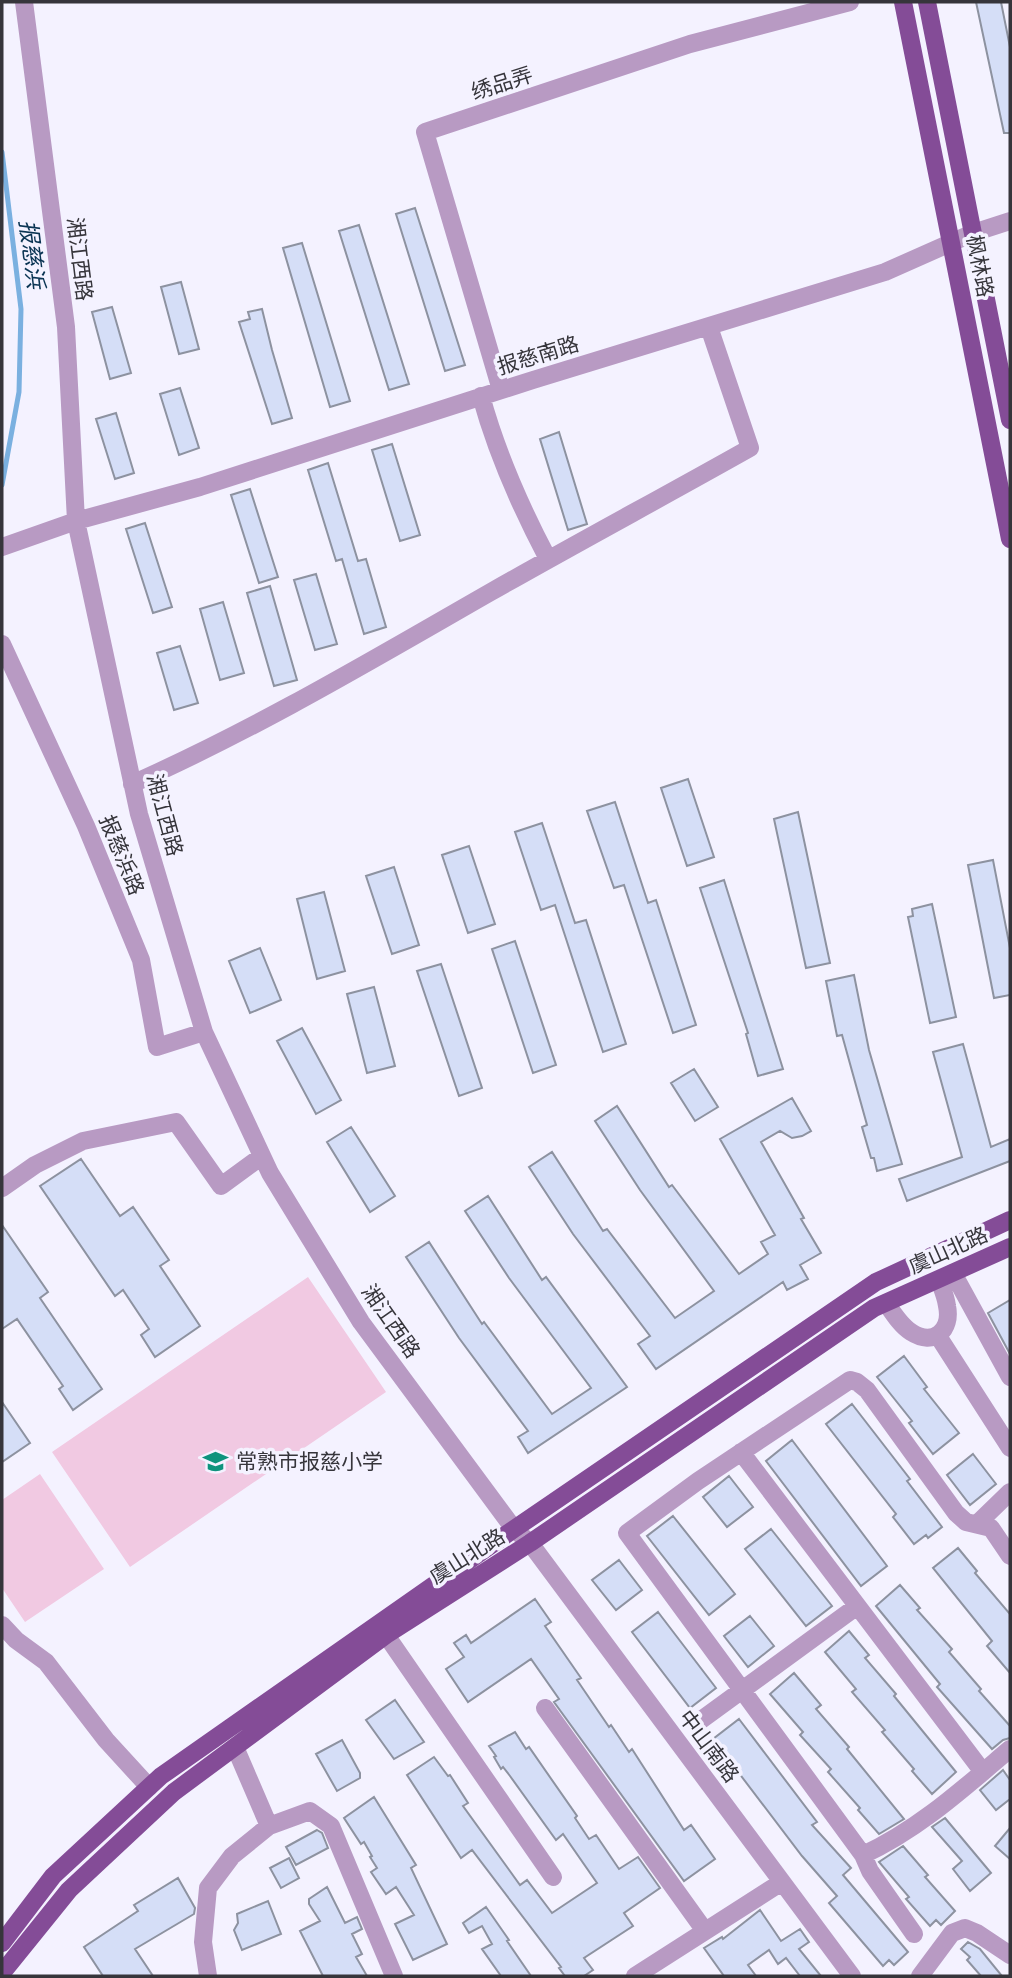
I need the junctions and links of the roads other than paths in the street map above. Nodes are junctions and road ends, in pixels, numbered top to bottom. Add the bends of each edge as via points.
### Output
1 (24, 2) edge
2 (850, 2) edge
3 (903, 2) edge
4 (927, 2) edge
5 (1010, 221) edge
6 (973, 233) junction
7 (952, 244) junction
8 (709, 327) junction
9 (501, 390) junction
10 (481, 396) junction
11 (1010, 420) edge
12 (1005, 481) edge
13 (76, 521) junction
14 (2, 534) edge
15 (1010, 539) edge
16 (2, 547) edge
17 (548, 559) junction
18 (2, 644) edge
19 (132, 784) junction
20 (204, 1032) junction
21 (262, 1156) junction
22 (2, 1188) edge
23 (1010, 1220) edge
24 (1010, 1247) edge
25 (946, 1276) junction
26 (886, 1303) junction
27 (938, 1336) junction
28 (1010, 1377) edge
29 (1010, 1448) edge
30 (741, 1452) junction
31 (1010, 1492) edge
32 (978, 1523) junction
33 (513, 1529) junction
34 (530, 1543) junction
35 (1010, 1556) edge
36 (856, 1607) junction
37 (2, 1625) edge
38 (386, 1634) junction
39 (741, 1691) junction
40 (545, 1709) dead end
41 (697, 1723) dead end
42 (235, 1747) junction
43 (1010, 1749) edge
44 (983, 1772) junction
45 (149, 1787) junction
46 (269, 1826) junction
47 (863, 1856) junction
48 (553, 1877) dead end
49 (782, 1882) junction
50 (705, 1931) junction
51 (914, 1934) dead end
52 (2, 1943) edge
53 (1010, 1955) edge
54 (2, 1973) edge
55 (208, 1976) edge
56 (394, 1976) edge
57 (635, 1976) edge
58 (852, 1976) edge
59 (920, 1976) edge

1 - 13 street, 湘江西路 via 66,327
2 - 9 street, 绣品弄 via 690,44 425,132
3 - 7 main road, 枫林路
4 - 6 main road, 枫林路
5 - 6 street, 报慈南路
6 - 7 street, 报慈南路
6 - 11 main road, 枫林路
7 - 8 street, 报慈南路 via 885,272
7 - 12 main road, 枫林路
8 - 9 street, 报慈南路
8 - 17 street via 750,448
9 - 10 street, 报慈南路
10 - 13 street, 报慈南路 via 200,487
10 - 17 street via 519,503
12 - 15 main road, 枫林路
13 - 14 street, 报慈南路
13 - 16 street, 报慈南路
13 - 19 street, 湘江西路
17 - 19 street via 290,706
18 - 20 street, 报慈浜路 via 86,826 141,960 157,1047
19 - 20 street, 湘江西路
20 - 21 street, 湘江西路
21 - 22 street via 220,1186 176,1122 83,1141
21 - 33 street, 湘江西路 via 361,1322
23 - 33 main road, 虞山北路 via 876,1282
24 - 25 main road, 虞山北路
25 - 26 main road, 虞山北路
25 - 27 street via 948,1321
25 - 28 street
26 - 27 street via 912,1333
26 - 34 main road, 虞山北路
27 - 29 street
30 - 32 street via 850,1380 867,1390 956,1513 965,1522
30 - 36 street
30 - 39 street via 627,1533
31 - 32 street
32 - 35 street via 990,1528
33 - 34 street, 湘江西路
33 - 45 main road, 虞山北路
34 - 38 main road, 虞山北路
34 - 49 street, 中山南路
36 - 39 street
36 - 44 street
37 - 45 street via 46,1662
38 - 42 main road, 虞山北路
38 - 48 street
39 - 41 street
39 - 47 street
40 - 50 street
42 - 46 street
42 - 54 main road, 虞山北路 via 174,1792 69,1890
43 - 44 street
44 - 47 street via 889,1844
45 - 52 main road, 虞山北路 via 53,1876
46 - 55 street via 232,1856 208,1888 203,1942
46 - 56 street via 310,1811 331,1826
47 - 51 street
49 - 50 street
49 - 58 street, 中山南路
50 - 57 street
53 - 59 street via 965,1928 952,1933

